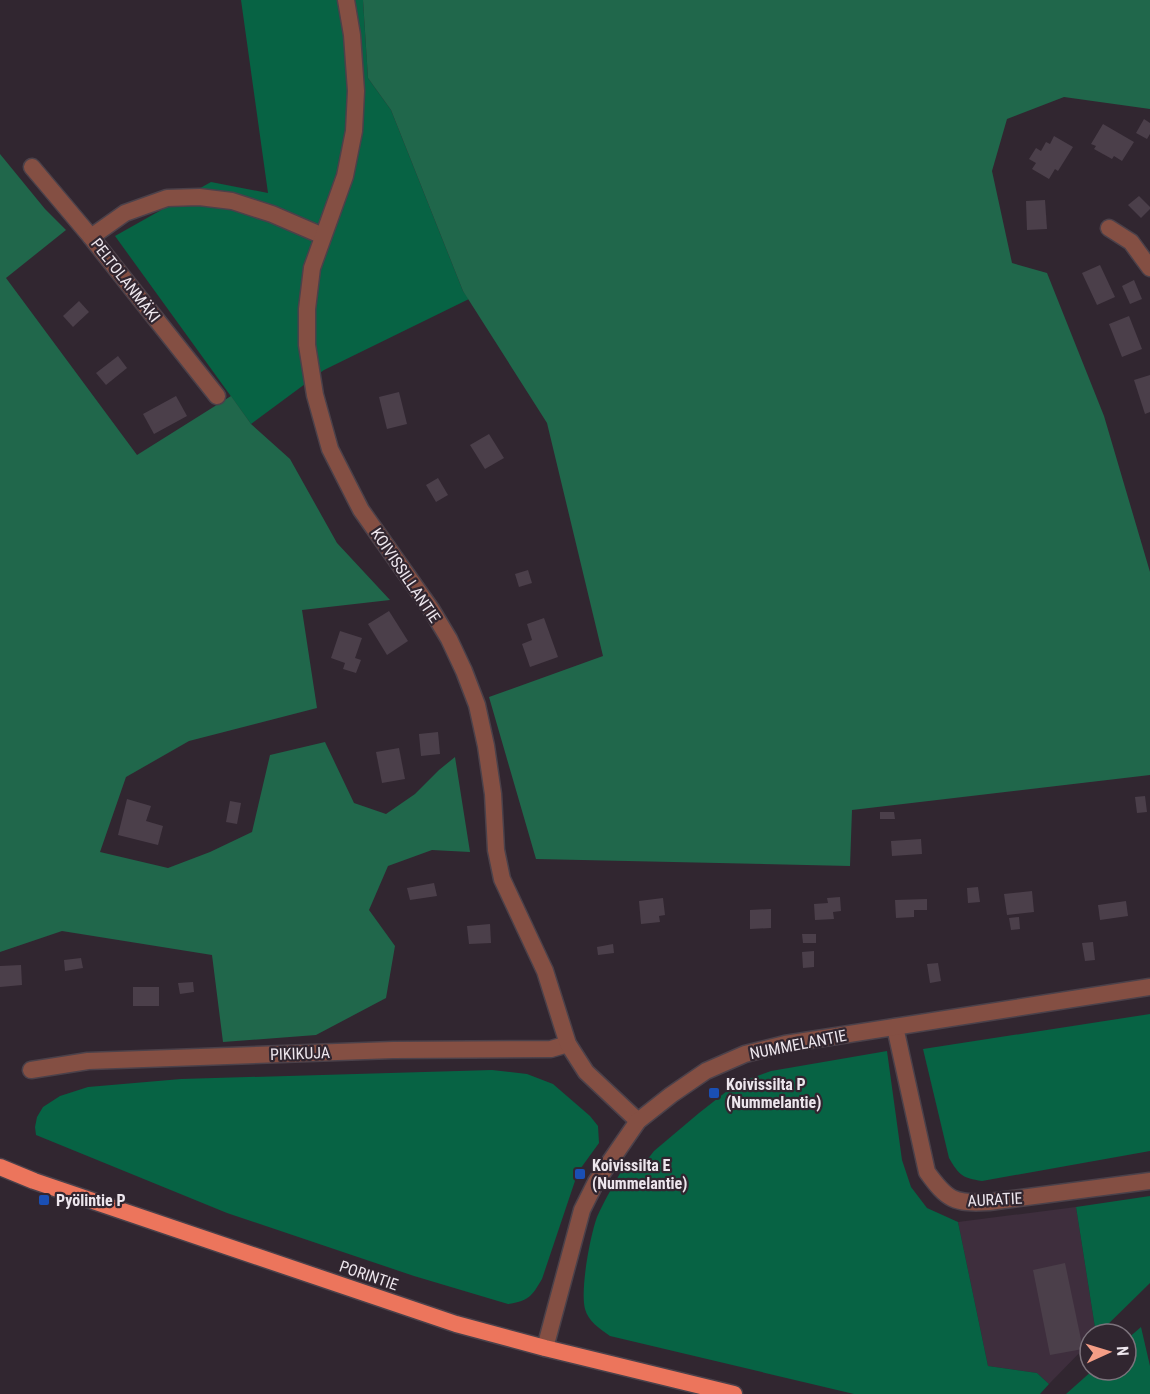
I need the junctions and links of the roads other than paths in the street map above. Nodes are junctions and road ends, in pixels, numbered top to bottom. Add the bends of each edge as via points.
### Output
1 (346, 0) edge
2 (32, 167) dead end
3 (1108, 228) dead end
4 (323, 236) junction
5 (91, 237) junction
6 (1150, 268) edge
7 (217, 396) dead end
8 (1150, 987) edge
9 (895, 1027) junction
10 (568, 1044) junction
11 (31, 1070) dead end
12 (638, 1121) junction
13 (0, 1167) edge
14 (1150, 1181) edge
15 (545, 1347) junction
16 (734, 1394) edge

1 - 4 street, KOIVISSILLANTIE via 356,91 354,131 345,176
2 - 5 street, PELTOLANMÄKI
3 - 6 street via 1131,242
4 - 5 street via 232,201 199,197 167,198 125,213
4 - 10 street, KOIVISSILLANTIE via 312,268 307,345 330,449 361,510 431,609 464,671 486,746 502,879 546,971
5 - 7 street, PELTOLANMÄKI
8 - 9 street, NUMMELANTIE
9 - 12 street, NUMMELANTIE via 745,1054 706,1071
9 - 14 street, AURATIE via 927,1172 941,1191 969,1203
10 - 11 street, PIKIKUJA via 551,1049 393,1050 88,1061
10 - 12 street, KOIVISSILLANTIE via 586,1072
12 - 15 street, NUMMELANTIE via 596,1182 582,1210
13 - 15 highway, PORINTIE via 456,1324
15 - 16 highway, PORINTIE

